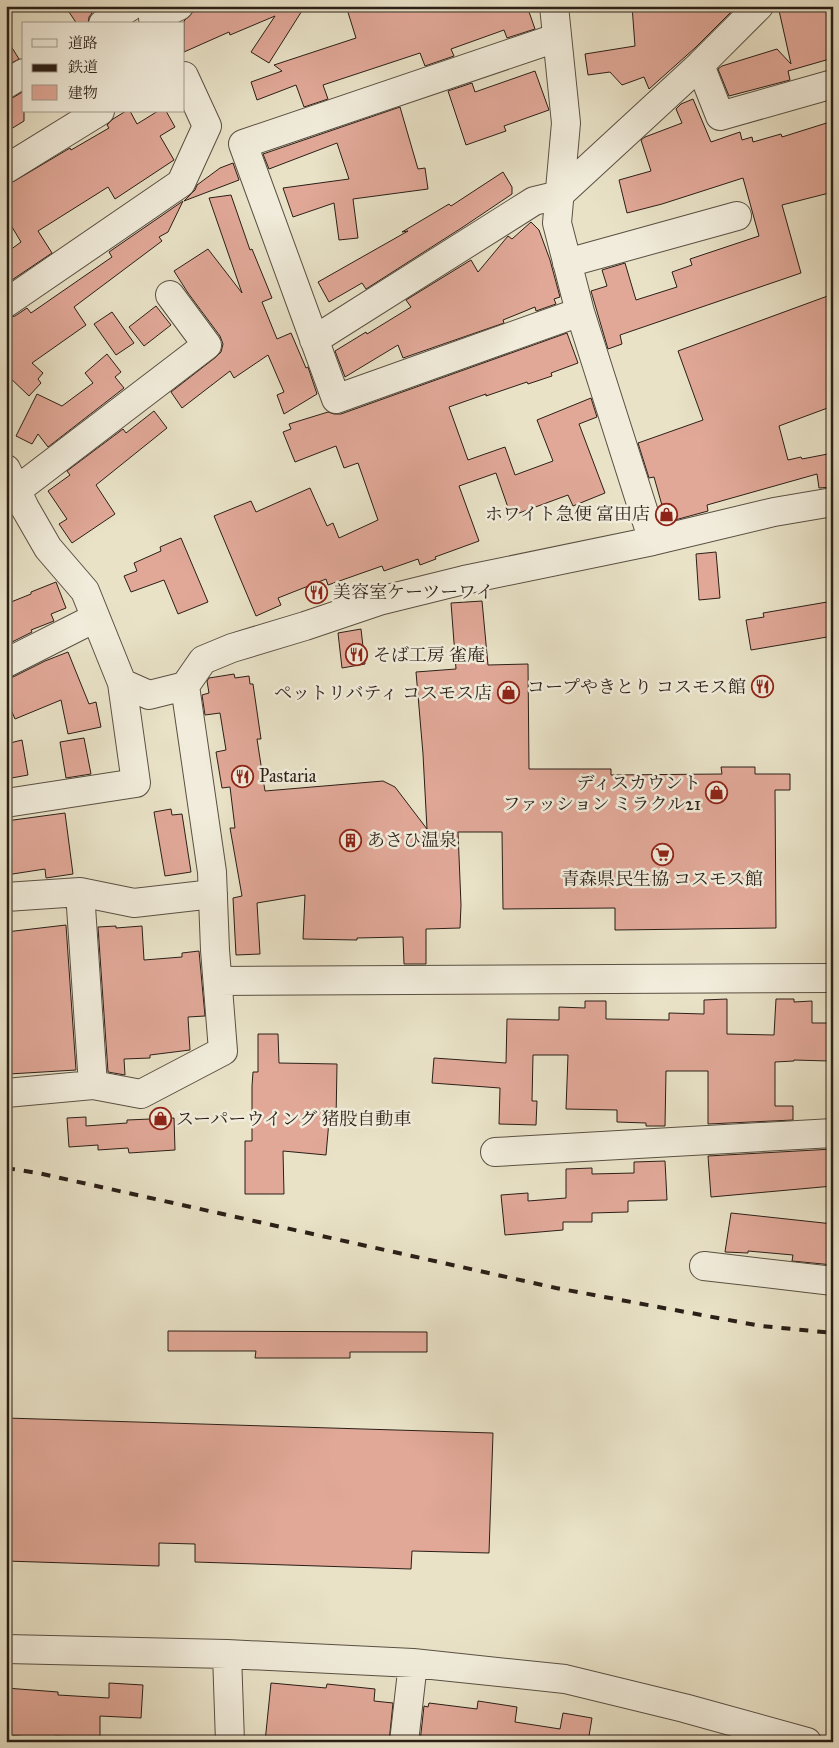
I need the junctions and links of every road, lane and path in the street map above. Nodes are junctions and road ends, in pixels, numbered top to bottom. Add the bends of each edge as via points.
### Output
1 (179, 6) edge
2 (554, 6) edge
3 (759, 6) edge
4 (147, 14) edge
5 (112, 22) edge
6 (556, 38) junction
7 (700, 65) junction
8 (22, 74) edge
9 (185, 78) edge
10 (6, 84) edge
11 (833, 84) edge
12 (98, 112) edge
13 (6, 169) edge
14 (559, 195) junction
15 (737, 216) dead end
16 (567, 263) junction
17 (170, 295) dead end
18 (6, 303) edge
19 (580, 312) junction
20 (314, 340) junction
21 (12, 479) edge
22 (833, 502) edge
23 (653, 541) junction
24 (95, 618) junction
25 (6, 663) edge
26 (122, 683) junction
27 (185, 686) junction
28 (6, 803) edge
29 (80, 892) junction
30 (213, 894) junction
31 (6, 897) edge
32 (833, 978) edge
33 (218, 981) junction
34 (93, 1085) junction
35 (6, 1093) edge
36 (833, 1133) edge
37 (495, 1152) dead end
38 (704, 1266) dead end
39 (833, 1281) edge
40 (6, 1649) edge
41 (227, 1654) junction
42 (413, 1663) junction
43 (230, 1742) edge
44 (404, 1742) edge
45 (807, 1742) edge

1 - 4 street
2 - 6 street
3 - 7 street
4 - 5 street
6 - 14 street via 566,123
6 - 20 street via 243,144
7 - 11 street via 720,116
7 - 14 street
8 - 10 street
9 - 18 street via 208,126 181,183
12 - 13 street
14 - 16 street via 557,223
14 - 20 street via 534,200
15 - 16 street
16 - 19 street
17 - 21 street via 207,346
19 - 20 street via 336,399
19 - 23 street
21 - 24 street via 48,548 85,591
22 - 23 street via 774,512
23 - 27 street via 379,601 203,660
24 - 25 street
24 - 26 street
26 - 27 street via 149,695
26 - 28 street via 136,783
27 - 30 street
29 - 30 street via 134,903
29 - 31 street
29 - 34 street
30 - 33 street
32 - 33 street
33 - 34 street via 223,1051 141,1094
34 - 35 street
36 - 37 street
38 - 39 street
40 - 41 street
41 - 42 street
41 - 43 street
42 - 44 street
42 - 45 street via 565,1679

